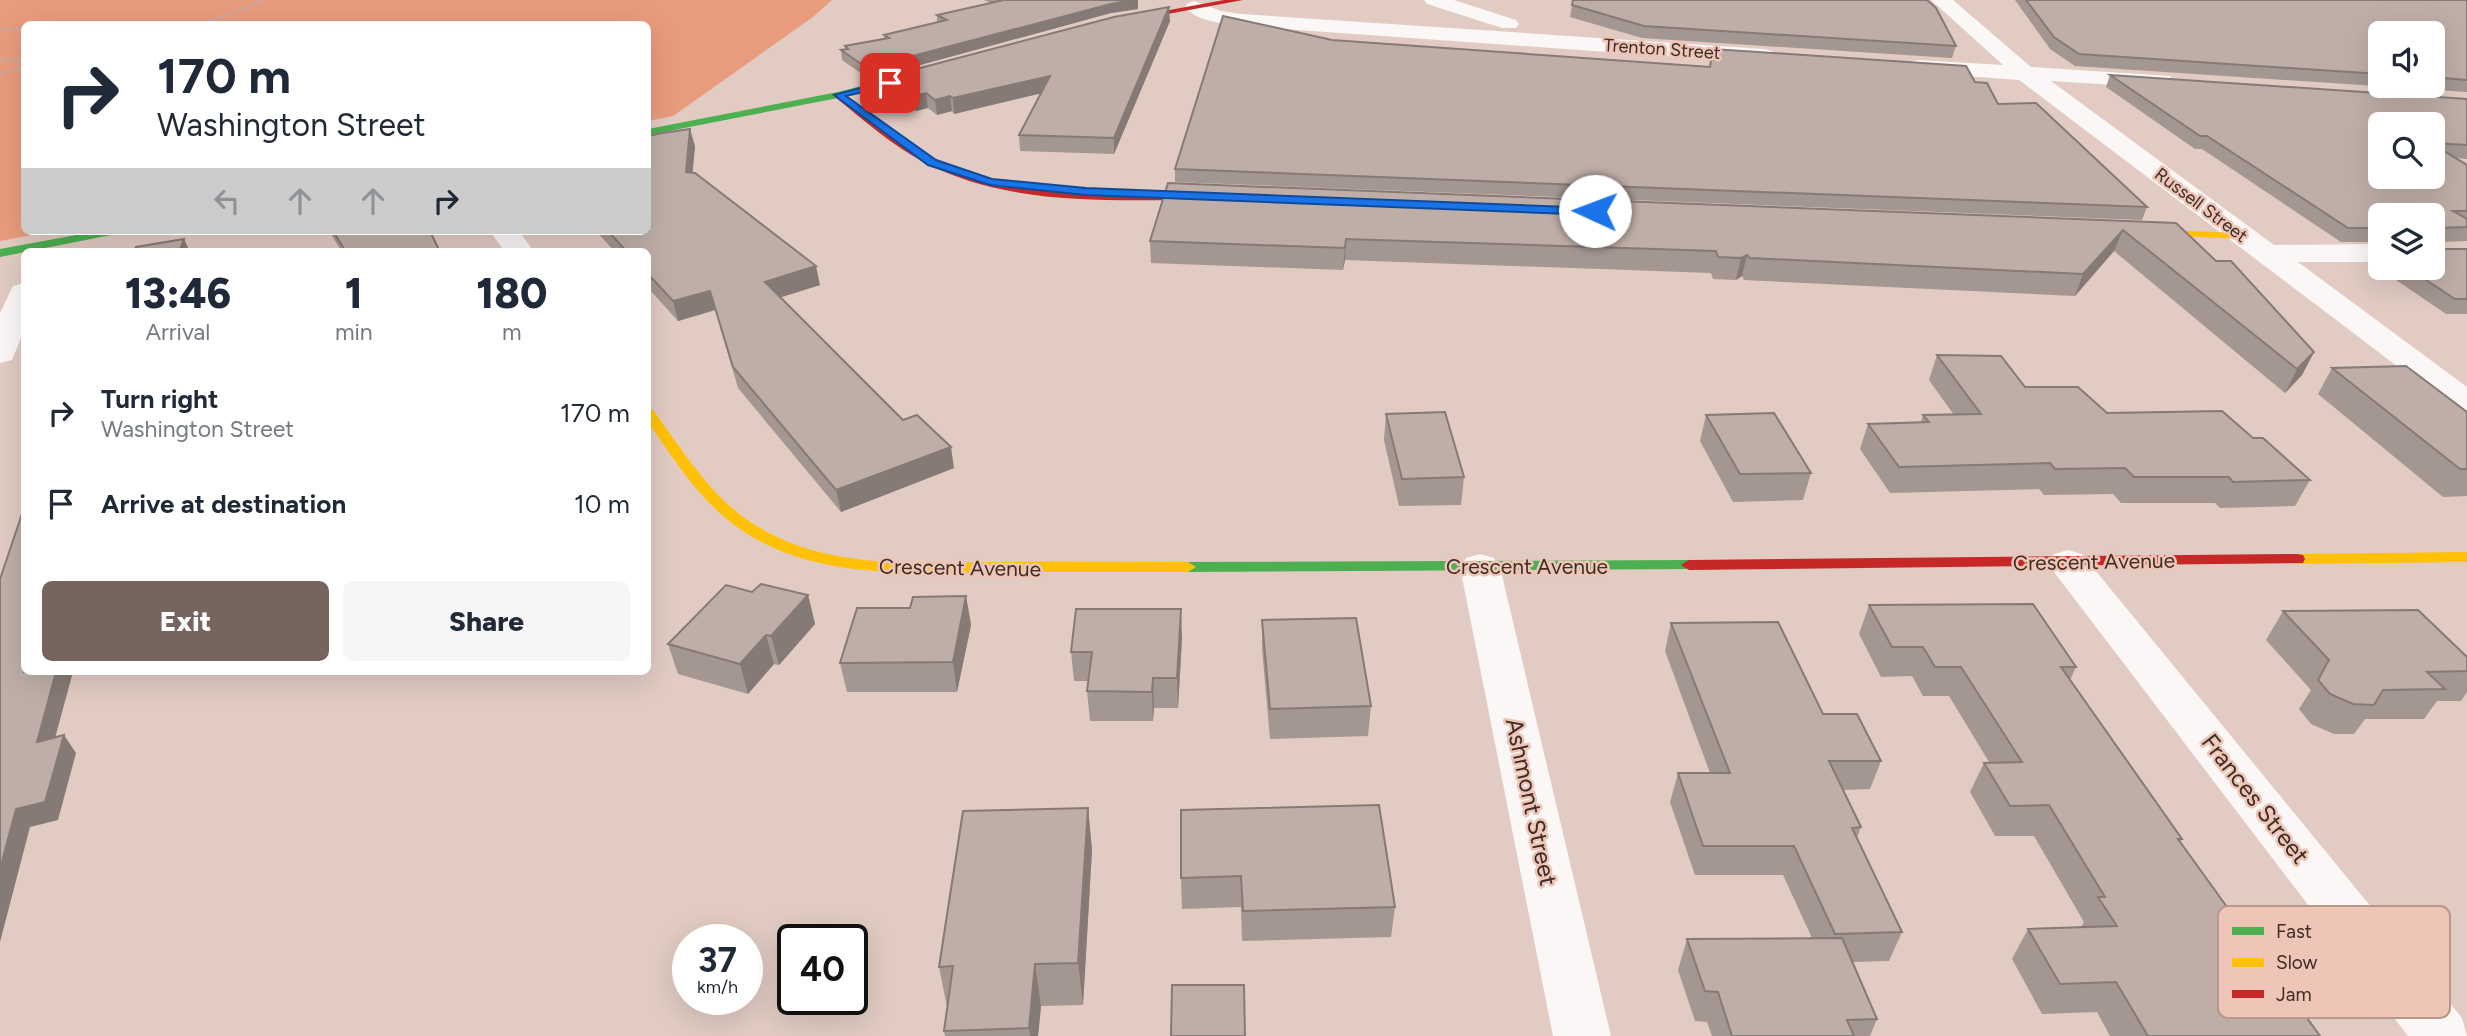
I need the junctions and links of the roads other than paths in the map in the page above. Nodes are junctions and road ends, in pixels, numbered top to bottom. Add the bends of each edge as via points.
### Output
1 (1239, 0) edge
2 (1434, 0) edge
3 (1941, 0) edge
4 (1195, 7) junction
5 (1104, 23) edge
6 (1567, 42) junction
7 (1790, 58) edge
8 (1901, 65) edge
9 (950, 67) edge
10 (2025, 73) junction
11 (2190, 83) edge
12 (838, 95) junction
13 (651, 131) edge
14 (1234, 198) edge
15 (2118, 231) edge
16 (99, 235) edge
17 (2242, 236) junction
18 (42, 248) edge
19 (21, 250) edge
20 (0, 253) edge
21 (2368, 253) edge
22 (2266, 254) junction
23 (21, 300) edge
24 (0, 354) edge
25 (2467, 403) edge
26 (651, 417) edge
27 (2467, 557) edge
28 (2068, 563) junction
29 (1480, 568) junction
30 (2339, 906) edge
31 (2428, 1018) edge
32 (1582, 1036) edge
33 (2442, 1036) edge

1 - 4 street
2 - 6 street
3 - 10 street, Russell Street
4 - 5 street
4 - 6 street, Trenton Street via 1241,20
6 - 7 street, Trenton Street
8 - 10 street
9 - 12 street
10 - 11 street
10 - 17 street, Russell Street
12 - 13 street
12 - 14 street via 922,157 973,178 1050,190
15 - 17 street
16 - 18 street
17 - 22 street, Russell Street
19 - 20 street
21 - 22 street
22 - 25 street, Russell Street
23 - 24 street
26 - 29 street, Crescent Avenue via 727,512 763,537 841,562 901,569
27 - 28 street, Crescent Avenue
28 - 29 street, Crescent Avenue
28 - 30 street, Frances Street
29 - 32 street, Ashmont Street
31 - 33 street, Frances Street

